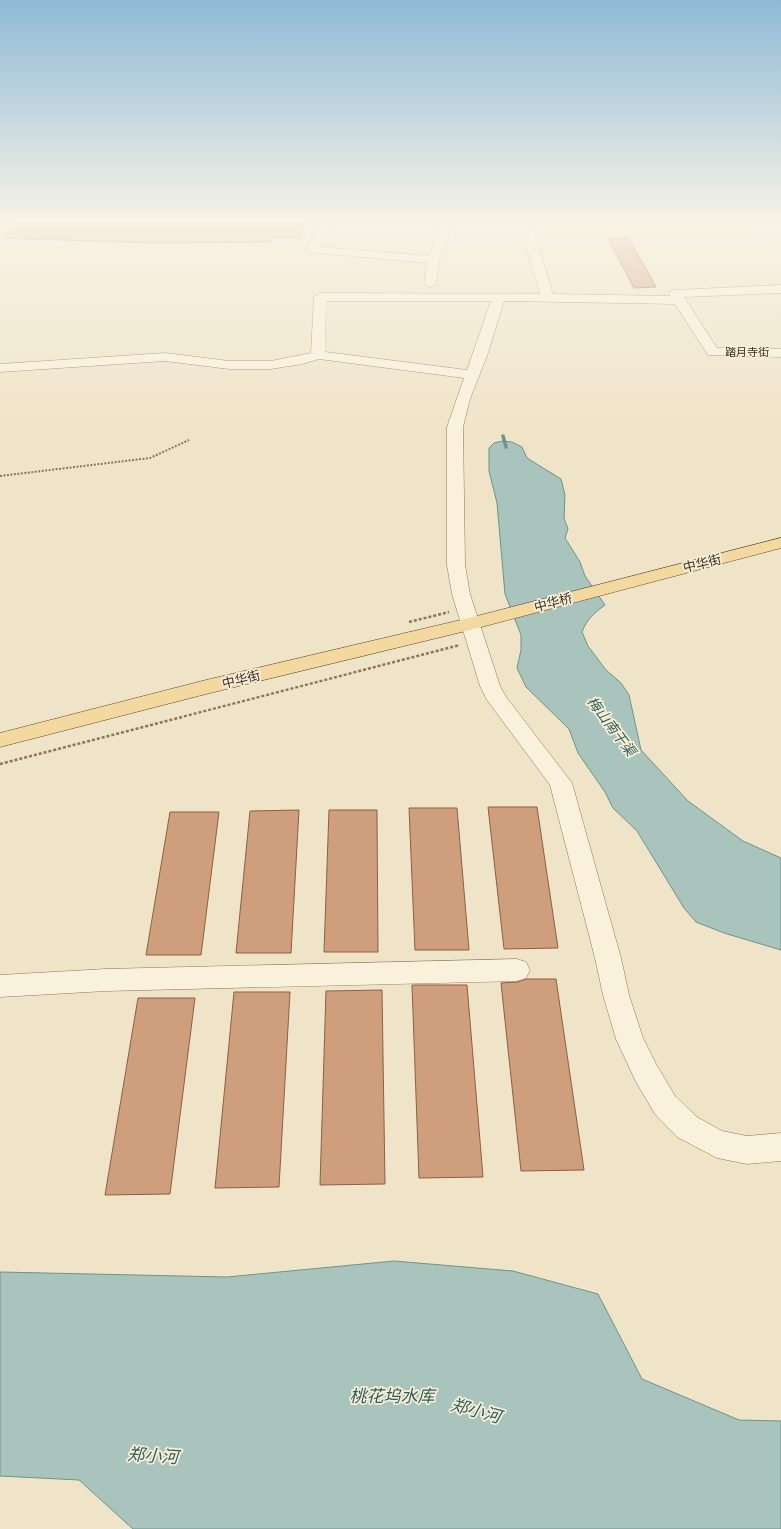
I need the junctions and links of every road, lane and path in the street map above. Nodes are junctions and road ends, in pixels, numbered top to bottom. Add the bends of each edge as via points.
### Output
1 (546, 291) edge
2 (722, 291) edge
3 (499, 297) junction
4 (548, 299) junction
5 (678, 300) junction
6 (781, 352) edge
7 (318, 355) junction
8 (0, 368) edge
9 (472, 375) junction
10 (189, 440) dead end
11 (0, 476) edge
12 (781, 543) edge
13 (622, 584) joint
14 (476, 622) junction
15 (0, 740) edge
16 (517, 970) dead end
17 (0, 986) edge
18 (781, 1147) edge

1 - 4 street
2 - 5 street via 675,294
3 - 4 street
3 - 7 street via 320,297
3 - 9 street
4 - 5 street
5 - 6 street, 踏月寺街 via 713,352
7 - 8 street via 271,365 229,365 165,357
7 - 9 street
9 - 14 street via 455,427 456,565 461,594
10 - 11 path via 150,458
12 - 13 main road, 中华街
13 - 14 main road, 中华桥
14 - 15 main road, 中华街
14 - 18 street via 490,686 497,700 561,783 620,1009 630,1039 665,1105 687,1127 717,1144 746,1150
16 - 17 street via 106,980

